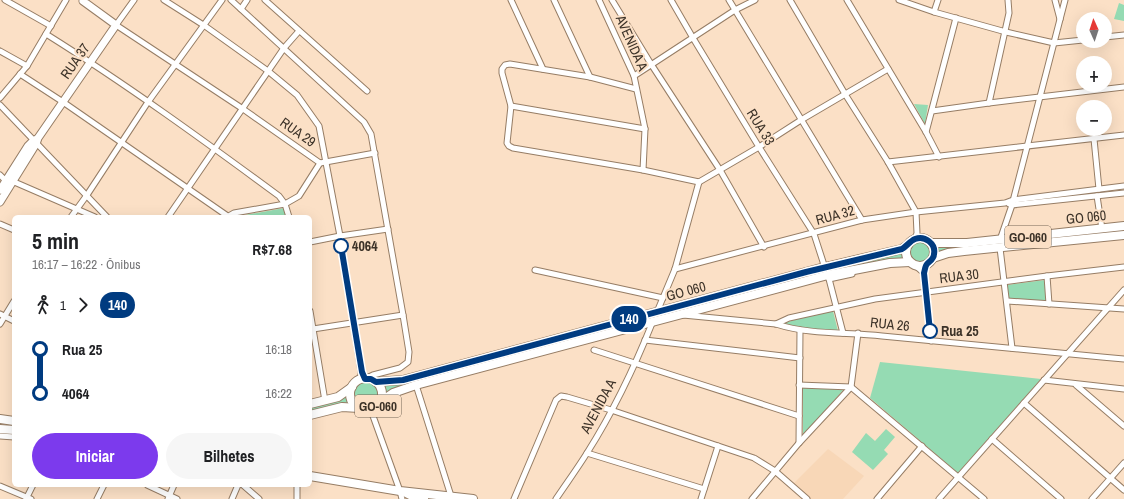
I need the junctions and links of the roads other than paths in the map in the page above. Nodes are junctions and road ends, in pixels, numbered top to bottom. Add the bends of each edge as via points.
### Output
1 (6, 0) edge
2 (66, 0) edge
3 (83, 0) edge
4 (134, 0) edge
5 (164, 0) edge
6 (222, 0) edge
7 (231, 0) edge
8 (247, 0) edge
9 (265, 0) edge
10 (511, 0) edge
11 (554, 0) edge
12 (599, 0) edge
13 (612, 0) edge
14 (671, 0) edge
15 (729, 0) edge
16 (755, 0) edge
17 (790, 0) edge
18 (847, 0) edge
19 (899, 0) edge
20 (938, 0) edge
21 (1008, 0) edge
22 (1055, 0) edge
23 (1065, 0) edge
24 (241, 9) junction
25 (735, 10) junction
26 (934, 12) junction
27 (956, 18) junction
28 (1060, 20) junction
29 (116, 25) junction
30 (51, 26) junction
31 (205, 26) junction
32 (300, 31) junction
33 (1006, 32) junction
34 (46, 34) junction
35 (1124, 35) edge
36 (1112, 36) edge
37 (693, 38) junction
38 (1076, 41) edge
39 (1054, 43) junction
40 (284, 48) junction
41 (0, 51) edge
42 (91, 62) junction
43 (651, 64) junction
44 (175, 65) junction
45 (27, 66) junction
46 (543, 69) junction
47 (888, 69) junction
48 (268, 71) junction
49 (20, 74) junction
50 (590, 76) junction
51 (634, 76) junction
52 (1124, 87) edge
53 (636, 89) junction
54 (367, 91) dead end
55 (845, 94) junction
56 (0, 98) edge
57 (1040, 98) junction
58 (63, 102) junction
59 (148, 102) junction
60 (989, 103) junction
61 (0, 105) edge
62 (511, 106) junction
63 (242, 109) junction
64 (932, 111) junction
65 (801, 120) junction
66 (644, 128) junction
67 (926, 132) junction
68 (1124, 135) edge
69 (1094, 139) junction
70 (36, 141) junction
71 (122, 142) junction
72 (1027, 146) junction
73 (759, 148) junction
74 (215, 150) junction
75 (375, 153) junction
76 (939, 157) junction
77 (888, 162) junction
78 (323, 163) junction
79 (643, 170) junction
80 (720, 170) junction
81 (6, 179) edge
82 (700, 182) junction
83 (1124, 186) edge
84 (1099, 188) junction
85 (188, 189) junction
86 (0, 190) edge
87 (1124, 193) edge
88 (87, 195) junction
89 (1097, 196) junction
90 (0, 202) edge
91 (1013, 202) junction
92 (285, 204) junction
93 (78, 208) junction
94 (916, 212) junction
95 (73, 215) edge
96 (91, 215) edge
97 (104, 215) edge
98 (169, 215) edge
99 (225, 215) edge
100 (231, 215) edge
101 (288, 215) edge
102 (862, 220) junction
103 (0, 224) edge
104 (1124, 226) edge
105 (12, 229) edge
106 (388, 229) junction
107 (1102, 229) junction
108 (814, 234) junction
109 (1124, 235) edge
110 (340, 236) junction
111 (918, 237) junction
112 (312, 242) edge
113 (931, 243) junction
114 (1000, 244) junction
115 (908, 245) junction
116 (764, 246) junction
117 (933, 258) junction
118 (913, 264) junction
119 (926, 265) junction
120 (1124, 267) edge
121 (675, 269) junction
122 (535, 270) dead end
123 (924, 273) junction
124 (828, 274) junction
125 (1047, 276) junction
126 (1005, 282) junction
127 (1124, 290) edge
128 (926, 292) junction
129 (663, 298) junction
130 (1007, 301) junction
131 (12, 303) edge
132 (1049, 304) junction
133 (837, 307) junction
134 (1109, 307) junction
135 (1124, 309) edge
136 (657, 312) junction
137 (2, 315) edge
138 (403, 315) junction
139 (678, 315) junction
140 (12, 320) edge
141 (653, 321) junction
142 (354, 322) junction
143 (312, 323) edge
144 (0, 324) edge
145 (776, 324) junction
146 (313, 329) junction
147 (800, 330) junction
148 (844, 333) junction
149 (858, 333) junction
150 (645, 340) junction
151 (930, 340) junction
152 (1012, 348) junction
153 (594, 350) dead end
154 (1068, 354) junction
155 (800, 358) junction
156 (1124, 359) edge
157 (635, 363) junction
158 (368, 378) junction
159 (1044, 380) junction
160 (1075, 384) junction
161 (416, 385) junction
162 (799, 385) junction
163 (352, 387) junction
164 (851, 387) junction
165 (1124, 389) edge
166 (325, 401) junction
167 (380, 402) junction
168 (1024, 402) junction
169 (312, 404) edge
170 (359, 408) junction
171 (611, 410) junction
172 (371, 411) junction
173 (312, 415) edge
174 (799, 416) junction
175 (0, 419) edge
176 (12, 421) edge
177 (1124, 426) edge
178 (0, 429) edge
179 (12, 430) edge
180 (0, 436) edge
181 (12, 437) edge
182 (992, 439) junction
183 (798, 443) junction
184 (718, 446) junction
185 (922, 446) junction
186 (587, 453) junction
187 (1124, 463) edge
188 (775, 472) junction
189 (312, 476) edge
190 (958, 477) junction
191 (1111, 478) junction
192 (0, 486) edge
193 (32, 487) edge
194 (103, 487) edge
195 (151, 487) edge
196 (173, 487) edge
197 (237, 487) edge
198 (245, 487) edge
199 (297, 487) edge
200 (704, 490) junction
201 (1124, 490) edge
202 (401, 495) edge
203 (169, 497) edge
204 (446, 497) edge
205 (28, 498) edge
206 (97, 499) edge
207 (177, 499) edge
208 (232, 499) edge
209 (259, 499) edge
210 (297, 499) edge
211 (424, 499) edge
212 (473, 499) edge
213 (514, 499) edge
214 (556, 499) edge
215 (701, 499) edge
216 (752, 499) edge
217 (807, 499) edge
218 (877, 499) edge
219 (939, 499) edge
220 (984, 499) edge
221 (1061, 499) edge
222 (1092, 499) edge

1 - 30 street
2 - 30 street
3 - 29 street, RUA 29
4 - 29 street, RUA 37
5 - 31 street
6 - 31 street
7 - 24 street
8 - 24 street
9 - 32 street
10 - 46 street
11 - 50 street
12 - 51 street, AVENIDA A
13 - 43 street, AVENIDA A
14 - 37 street, RUA 33
15 - 25 street
16 - 25 street
17 - 55 street
18 - 47 street
19 - 26 street
20 - 26 street
21 - 33 street via 1010,13
22 - 28 street
23 - 28 street
24 - 40 street
25 - 37 street
25 - 65 street
26 - 27 street
27 - 33 street
27 - 64 street
28 - 39 street
29 - 42 street, RUA 37
29 - 44 street, RUA 29
30 - 34 street
31 - 44 street
31 - 48 street
32 - 40 street
32 - 54 street
33 - 39 street
33 - 60 street
34 - 42 street
34 - 45 street
35 - 36 street
37 - 43 street
37 - 73 street, RUA 33
38 - 39 street
39 - 57 street
40 - 48 street
40 - 75 street via 364,122 371,134
41 - 45 street
42 - 58 street, RUA 37
42 - 59 street
43 - 51 street
43 - 80 street, AVENIDA A
44 - 59 street
44 - 63 street, RUA 29
45 - 49 street
46 - 50 street
46 - 62 street via 505,65 502,73
47 - 55 street
47 - 67 street
48 - 63 street
48 - 78 street via 297,95 319,126
49 - 56 street
49 - 58 street
50 - 53 street
51 - 53 street, AVENIDA A
52 - 57 street
53 - 66 street, AVENIDA A
55 - 65 street
55 - 77 street
57 - 60 street
57 - 72 street
58 - 70 street, RUA 37
58 - 71 street
59 - 71 street
59 - 74 street
60 - 64 street
61 - 70 street
62 - 66 street
62 - 79 street via 507,144 513,148
63 - 74 street
63 - 78 street, RUA 29
64 - 67 street
65 - 73 street
65 - 102 street
66 - 79 street, AVENIDA A
67 - 76 street
68 - 69 street
69 - 72 street
69 - 84 street
70 - 81 street
70 - 88 street
71 - 85 street
71 - 88 street
72 - 76 street
72 - 91 street
73 - 80 street
73 - 108 street, RUA 33
74 - 85 street
74 - 92 street via 279,196
75 - 78 street
75 - 106 street
76 - 77 street
77 - 94 street
78 - 92 street via 299,196
78 - 110 street, RUA 29
79 - 82 street
80 - 82 street
80 - 116 street, AVENIDA A
81 - 86 street
81 - 90 street
81 - 93 street
82 - 121 street
83 - 84 street, RUA 32
84 - 91 street, RUA 32
85 - 98 street
85 - 99 street
87 - 89 street, RUA 32
88 - 93 street
88 - 97 street
89 - 91 street, RUA 32
89 - 107 street
91 - 94 street, RUA 32
91 - 114 street
92 - 100 street
92 - 101 street
93 - 95 street
93 - 96 street
94 - 102 street, RUA 32
94 - 111 street
102 - 108 street, RUA 32
103 - 105 street
104 - 107 main road, GO 060 / GO-060
106 - 110 street
106 - 138 street
107 - 114 main road, GO 060 / GO-060
108 - 116 street, RUA 32
108 - 124 street, RUA 33
109 - 114 main road, GO 060 / GO-060
110 - 112 street
110 - 142 street, RUA 29
111 - 113 main road, GO-060
111 - 115 main road, GO-060
113 - 114 main road, GO 060 / GO-060
113 - 117 main road via 934,250
114 - 117 main road, GO 060 / GO-060
114 - 126 street
115 - 118 main road via 906,254
115 - 124 main road, GO 060 / GO-060
116 - 121 street, RUA 32
117 - 119 main road
118 - 119 main road, GO-060
118 - 123 street
118 - 124 main road, GO 060 / GO-060 via 890,263
119 - 123 street
120 - 125 street, RUA 30
121 - 129 street
122 - 129 street
123 - 128 street
124 - 133 street, RUA 33
124 - 136 main road, GO 060 / GO-060
124 - 139 main road, GO 060 / GO-060
125 - 126 street, RUA 30
125 - 132 street
126 - 128 street, RUA 30
126 - 130 street
127 - 134 street
128 - 133 street, RUA 30
128 - 151 street
129 - 136 street
130 - 132 street
130 - 152 street
131 - 137 street
132 - 134 street
133 - 145 street, RUA 30 via 789,318
133 - 148 street, RUA 33
134 - 135 street
134 - 154 street
136 - 158 main road, GO 060 / GO-060 via 403,380
137 - 140 street
137 - 144 street
138 - 142 street
138 - 158 street via 409,352 408,362 400,368
139 - 141 main road, GO 060 / GO-060
139 - 145 street, RUA 26
141 - 150 street, AVENIDA A
141 - 161 main road, GO 060 / GO-060
142 - 146 street
142 - 158 street, RUA 29
143 - 146 street
145 - 147 street, RUA 26
146 - 166 street
147 - 148 street, RUA 26
147 - 155 street
148 - 149 street, RUA 26
149 - 151 street, RUA 26
149 - 164 street
150 - 155 street
150 - 157 street, AVENIDA A
151 - 152 street, RUA 26
152 - 154 street, RUA 26
153 - 157 street
154 - 156 street, RUA 26
154 - 159 street
155 - 162 street
157 - 171 street, AVENIDA A
157 - 174 street
158 - 163 main road, GO-060 via 355,383
158 - 167 main road, GO-060 via 381,388
159 - 160 street
159 - 168 street
160 - 165 street
160 - 177 street
161 - 167 main road, GO 060 / GO-060 via 393,393
161 - 204 street
162 - 164 street
162 - 174 street
163 - 166 main road, GO-060 via 338,397
163 - 170 main road, GO-060 via 350,397
164 - 183 street
164 - 185 street
166 - 169 main road, GO-060
167 - 172 main road, GO-060
168 - 182 street
168 - 191 street
170 - 172 main road, GO-060
170 - 173 main road, GO-060 via 342,408
171 - 184 street
171 - 186 street, AVENIDA A
171 - 213 street via 567,397 561,396 556,400
172 - 202 street
174 - 183 street
175 - 176 main road
178 - 179 main road
180 - 181 street
182 - 190 street
182 - 221 street
183 - 188 street
184 - 188 street via 754,458
184 - 200 street
185 - 190 street
185 - 218 street
186 - 200 street
186 - 214 street, AVENIDA A
187 - 191 street
188 - 216 street
188 - 217 street
189 - 202 main road
190 - 219 street
190 - 220 street
191 - 201 street
191 - 222 street
192 - 205 street
193 - 205 street
194 - 206 street
195 - 203 street
196 - 203 street
197 - 208 street
198 - 209 street
199 - 210 street
200 - 215 street
202 - 204 main road
202 - 211 main road
203 - 207 street
204 - 212 main road

